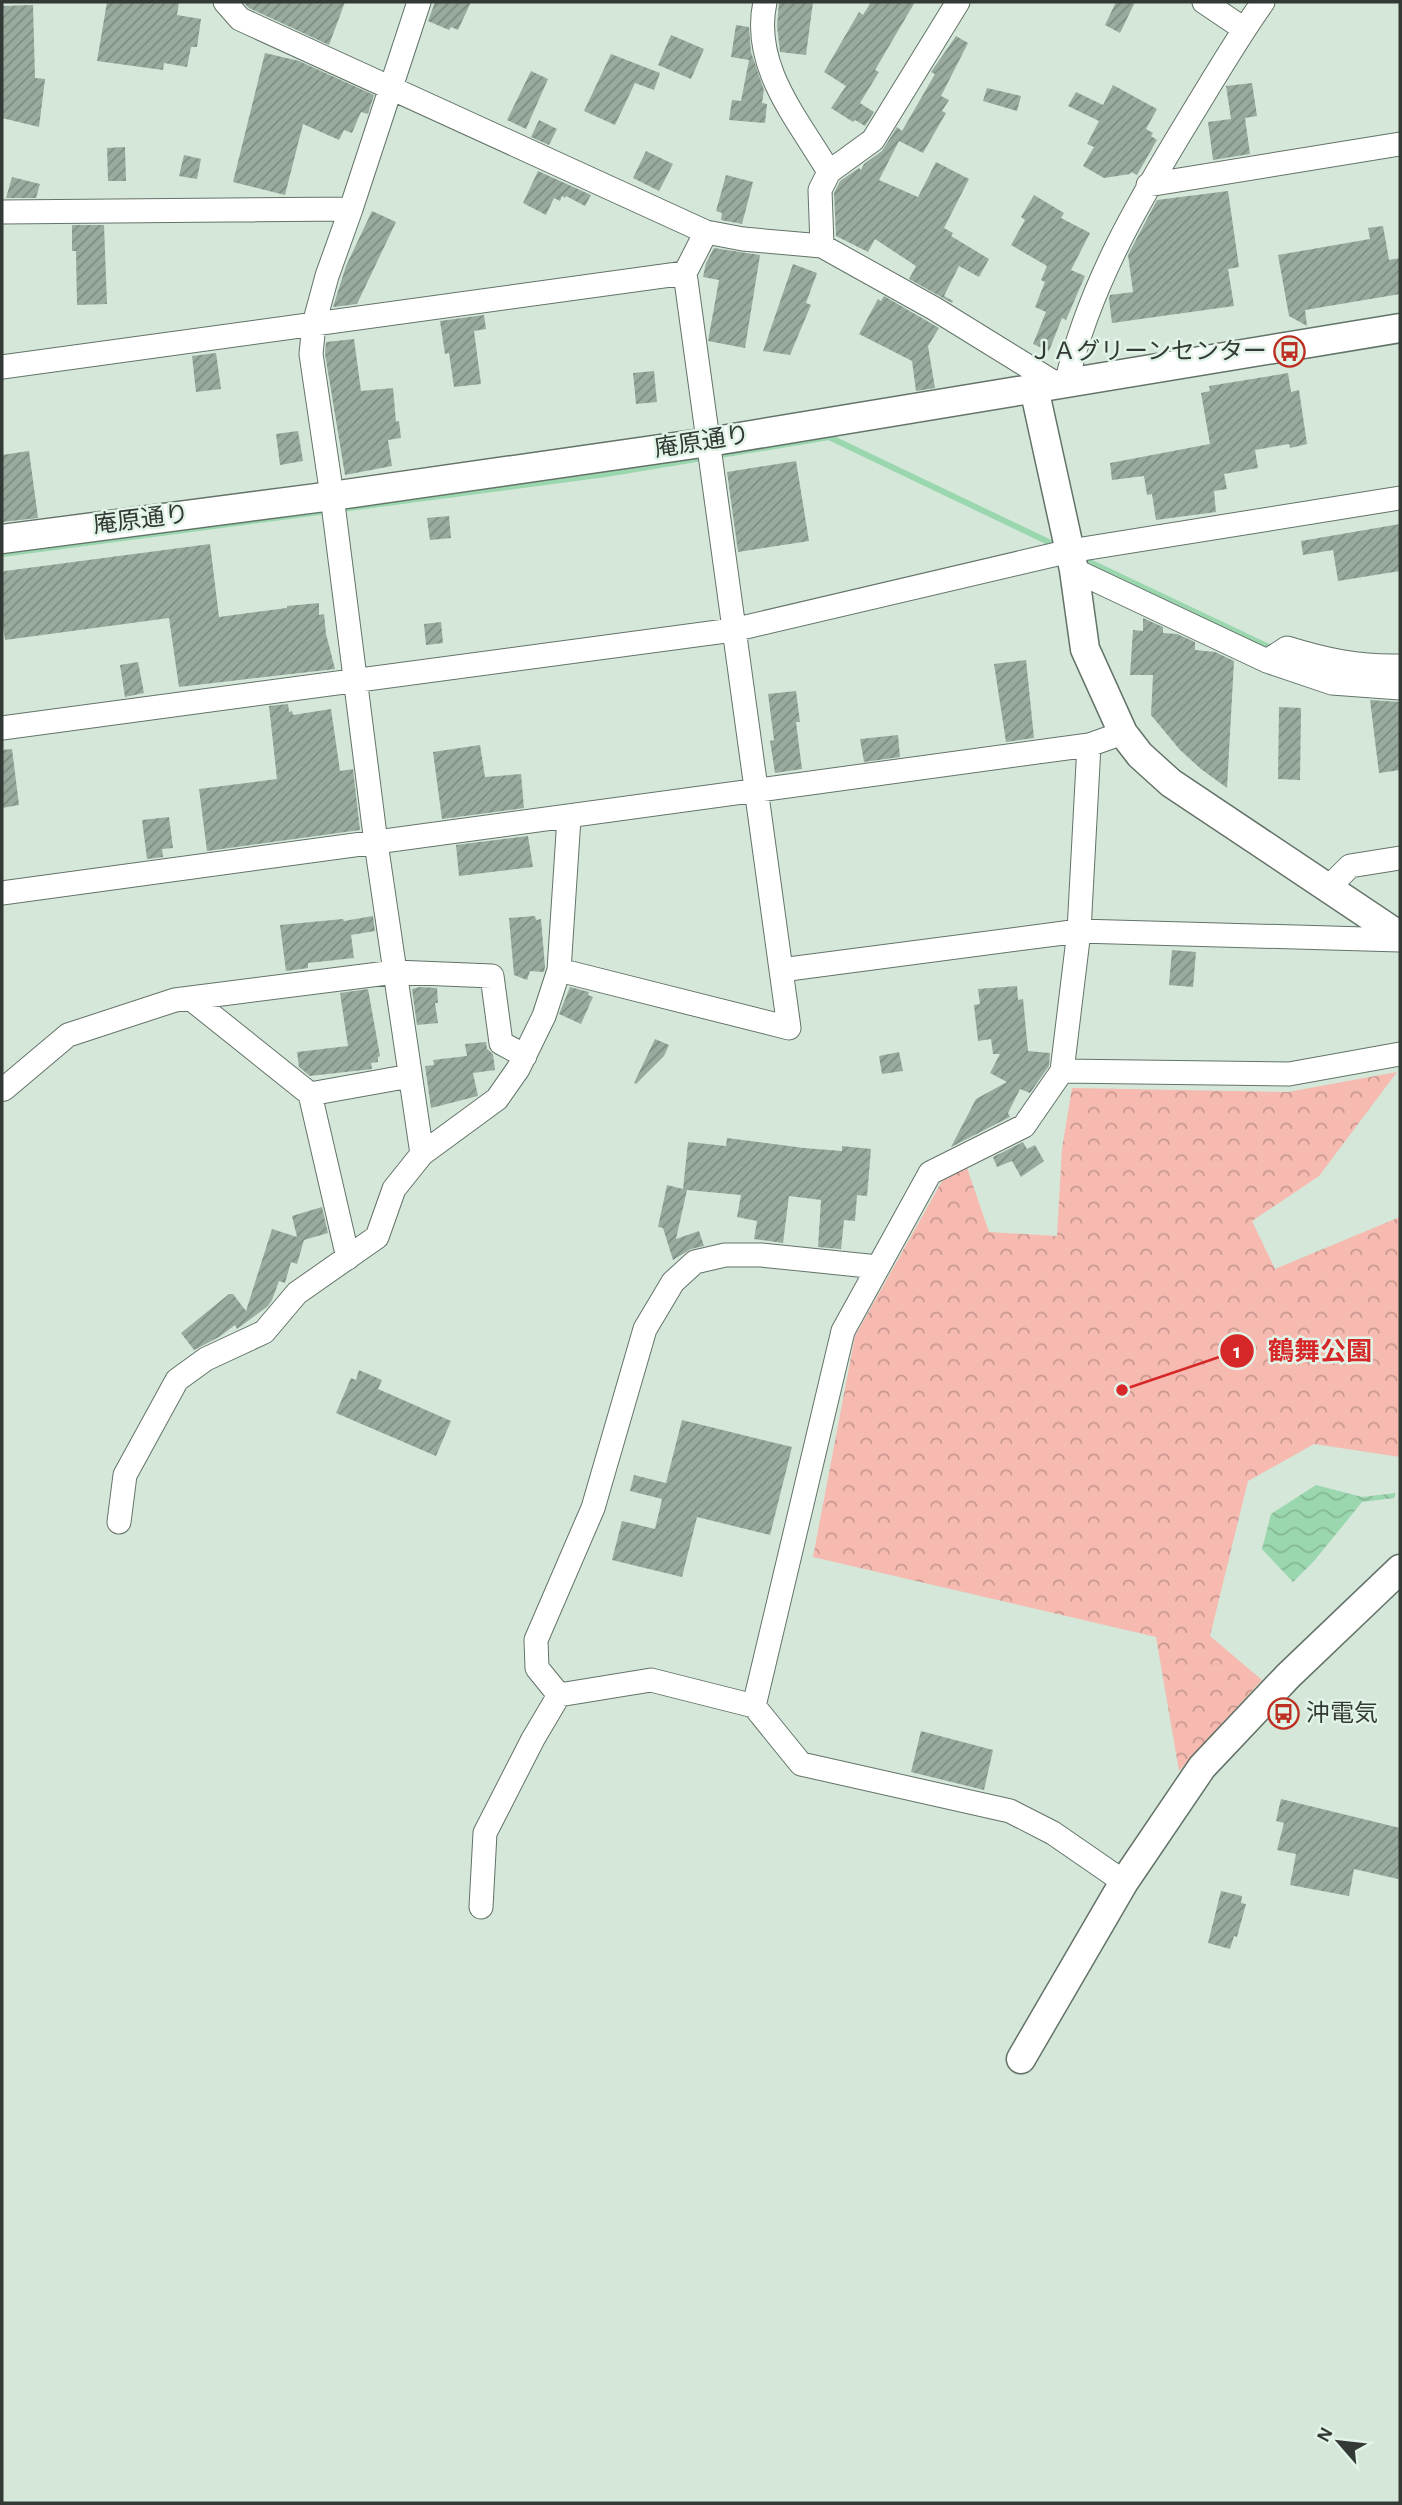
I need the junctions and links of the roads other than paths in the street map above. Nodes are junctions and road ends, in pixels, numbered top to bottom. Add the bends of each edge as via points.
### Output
1 (225, 2) edge
2 (419, 2) edge
3 (765, 2) edge
4 (958, 2) edge
5 (1204, 2) edge
6 (1263, 2) edge
7 (1244, 29) junction
8 (392, 87) junction
9 (1400, 144) edge
10 (829, 172) junction
11 (1148, 185) junction
12 (351, 209) junction
13 (2, 212) edge
14 (706, 232) junction
15 (822, 246) junction
16 (685, 273) junction
17 (314, 324) junction
18 (1400, 328) edge
19 (2, 367) edge
20 (1053, 385) junction
21 (709, 442) junction
22 (332, 496) junction
23 (1400, 498) edge
24 (2, 538) edge
25 (1072, 560) junction
26 (733, 630) junction
27 (1267, 661) junction
28 (1400, 666) edge
29 (356, 681) junction
30 (1400, 688) edge
31 (2, 727) edge
32 (1123, 733) junction
33 (1089, 745) junction
34 (756, 792) junction
35 (569, 818) junction
36 (376, 844) junction
37 (1400, 858) edge
38 (1328, 888) junction
39 (2, 893) edge
40 (1079, 931) junction
41 (1400, 938) edge
42 (559, 970) junction
43 (780, 970) junction
44 (395, 972) junction
45 (190, 998) junction
46 (1400, 1054) edge
47 (525, 1056) junction
48 (1062, 1071) junction
49 (410, 1076) junction
50 (2, 1088) edge
51 (310, 1094) junction
52 (422, 1154) junction
53 (348, 1258) junction
54 (878, 1267) junction
55 (119, 1522) dead end
56 (1400, 1569) edge
57 (559, 1695) junction
58 (754, 1706) junction
59 (1124, 1882) junction
60 (481, 1907) dead end
61 (1021, 2059) dead end

1 - 8 street via 240,19
2 - 8 street
3 - 10 street via 761,26 773,81
4 - 10 street via 873,140
5 - 7 street
6 - 7 street
7 - 11 street
8 - 12 street
8 - 14 street
9 - 11 street
10 - 15 street via 820,190
11 - 20 street via 1105,267
12 - 13 street
12 - 17 street
14 - 15 street
14 - 16 street
15 - 20 street via 935,309
16 - 17 street
16 - 21 street
17 - 19 street
17 - 22 street via 311,354
18 - 20 street, 庵原通り
20 - 21 street, 庵原通り
20 - 25 street
21 - 22 street, 庵原通り
21 - 26 street
22 - 24 street, 庵原通り
22 - 29 street
23 - 25 street
25 - 26 street
25 - 27 street
25 - 32 street via 1085,649
26 - 29 street
26 - 34 street
27 - 28 street via 1287,648 1330,662
27 - 30 street via 1332,683
29 - 31 street
29 - 36 street
32 - 33 street
32 - 38 street via 1171,783
33 - 34 street
33 - 40 street
34 - 35 street
34 - 43 street
35 - 36 street
35 - 42 street
36 - 39 street
36 - 44 street
37 - 38 street via 1350,866
38 - 41 street
40 - 41 street
40 - 43 street
40 - 48 street
42 - 43 street via 789,1028
42 - 47 street
44 - 45 street
44 - 47 street via 492,976 501,1043
44 - 49 street
45 - 50 street via 68,1035
45 - 51 street
46 - 48 street via 1289,1074
47 - 52 street via 497,1099
48 - 54 street via 1024,1126 930,1173
49 - 51 street
49 - 52 street
51 - 53 street
52 - 53 street via 394,1189 377,1237
53 - 55 street via 297,1293 264,1332 206,1359 177,1380 125,1475
54 - 57 street via 725,1255 695,1262 673,1282 645,1329 593,1508 536,1640 537,1668
54 - 58 street via 843,1331
56 - 59 street via 1288,1676 1202,1767
57 - 58 street via 651,1680
57 - 60 street via 485,1833
58 - 59 street via 801,1764 1010,1811 1053,1833
59 - 61 street

